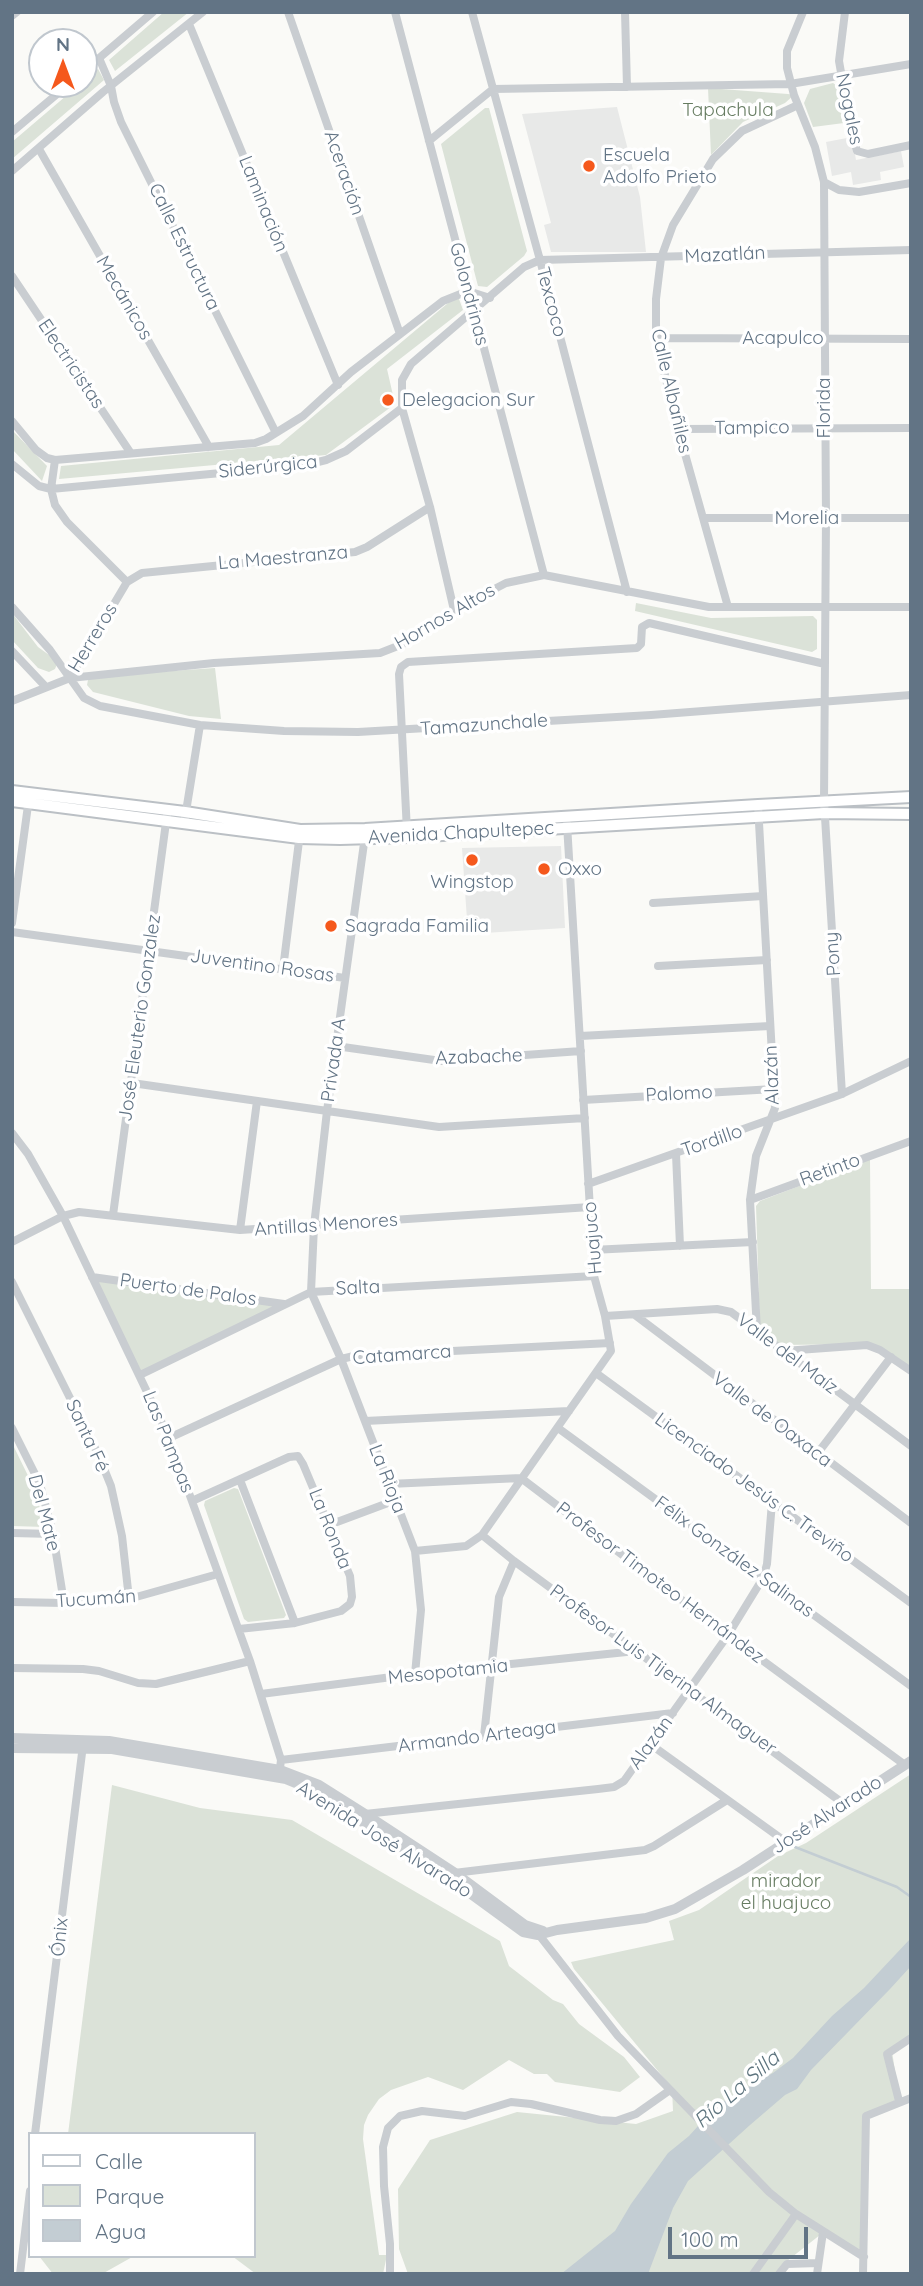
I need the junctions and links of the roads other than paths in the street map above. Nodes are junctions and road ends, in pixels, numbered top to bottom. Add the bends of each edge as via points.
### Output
1 (17, 12) edge
2 (153, 12) edge
3 (203, 12) edge
4 (288, 12) edge
5 (395, 12) edge
6 (472, 12) edge
7 (625, 12) edge
8 (803, 12) edge
9 (845, 12) edge
10 (12, 16) edge
11 (188, 24) junction
12 (99, 58) joint
13 (911, 64) edge
14 (841, 74) junction
15 (790, 84) junction
16 (111, 86) junction
17 (627, 87) junction
18 (493, 89) junction
19 (52, 98) edge
20 (798, 105) junction
21 (12, 132) edge
22 (429, 141) junction
23 (911, 145) edge
24 (39, 149) junction
25 (12, 171) edge
26 (824, 182) junction
27 (911, 183) edge
28 (911, 250) edge
29 (824, 251) junction
30 (661, 258) junction
31 (540, 260) junction
32 (12, 276) edge
33 (468, 291) junction
34 (490, 298) junction
35 (473, 311) junction
36 (400, 334) junction
37 (656, 338) junction
38 (824, 338) junction
39 (911, 340) edge
40 (338, 385) junction
41 (402, 408) junction
42 (12, 421) edge
43 (824, 427) junction
44 (911, 428) edge
45 (678, 429) junction
46 (276, 433) junction
47 (209, 447) junction
48 (130, 452) junction
49 (55, 460) junction
50 (12, 464) edge
51 (51, 489) junction
52 (430, 507) junction
53 (911, 517) edge
54 (704, 518) junction
55 (825, 518) junction
56 (544, 575) junction
57 (127, 582) junction
58 (627, 592) junction
59 (12, 607) edge
60 (727, 607) junction
61 (911, 607) edge
62 (825, 608) junction
63 (454, 610) junction
64 (12, 651) edge
65 (825, 664) junction
66 (70, 678) junction
67 (45, 686) junction
68 (911, 695) edge
69 (12, 701) edge
70 (825, 701) junction
71 (200, 725) junction
72 (401, 730) junction
73 (12, 791) edge
74 (911, 797) edge
75 (29, 798) junction
76 (12, 801) edge
77 (824, 807) junction
78 (758, 810) junction
79 (186, 812) junction
80 (911, 814) edge
81 (167, 816) junction
82 (567, 822) junction
83 (184, 824) junction
84 (407, 832) junction
85 (299, 834) junction
86 (365, 834) junction
87 (763, 896) junction
88 (653, 903) dead end
89 (12, 923) edge
90 (12, 932) edge
91 (150, 950) junction
92 (767, 960) junction
93 (658, 967) dead end
94 (283, 969) junction
95 (345, 978) junction
96 (771, 1026) junction
97 (580, 1036) junction
98 (336, 1045) junction
99 (580, 1051) junction
100 (911, 1060) edge
101 (132, 1083) junction
102 (774, 1089) junction
103 (842, 1094) junction
104 (583, 1100) junction
105 (257, 1101) junction
106 (327, 1111) junction
107 (585, 1118) junction
108 (772, 1120) junction
109 (12, 1133) edge
110 (911, 1141) edge
111 (676, 1154) junction
112 (588, 1184) junction
113 (750, 1200) junction
114 (590, 1207) junction
115 (113, 1215) junction
116 (63, 1216) junction
117 (314, 1226) junction
118 (240, 1230) junction
119 (12, 1242) edge
120 (752, 1242) junction
121 (680, 1246) junction
122 (592, 1250) junction
123 (594, 1276) junction
124 (92, 1277) junction
125 (12, 1282) edge
126 (311, 1292) junction
127 (284, 1304) junction
128 (635, 1315) junction
129 (605, 1316) junction
130 (757, 1331) junction
131 (610, 1343) junction
132 (785, 1352) junction
133 (891, 1357) junction
134 (341, 1359) junction
135 (911, 1371) edge
136 (596, 1373) junction
137 (141, 1375) junction
138 (855, 1406) junction
139 (569, 1411) junction
140 (365, 1421) junction
141 (12, 1428) edge
142 (558, 1428) junction
143 (169, 1438) junction
144 (911, 1446) edge
145 (817, 1454) junction
146 (520, 1478) junction
147 (240, 1479) junction
148 (389, 1483) junction
149 (396, 1500) junction
150 (192, 1501) junction
151 (772, 1502) junction
152 (911, 1523) edge
153 (330, 1525) junction
154 (12, 1533) edge
155 (53, 1534) junction
156 (482, 1535) junction
157 (415, 1551) junction
158 (514, 1561) junction
159 (218, 1574) junction
160 (763, 1578) junction
161 (129, 1599) junction
162 (12, 1602) edge
163 (64, 1603) junction
164 (911, 1603) edge
165 (295, 1623) junction
166 (239, 1629) junction
167 (728, 1635) junction
168 (636, 1651) junction
169 (250, 1661) junction
170 (492, 1667) junction
171 (12, 1668) edge
172 (415, 1674) junction
173 (911, 1686) edge
174 (690, 1690) junction
175 (261, 1694) junction
176 (673, 1713) junction
177 (484, 1736) junction
178 (12, 1738) edge
179 (83, 1744) junction
180 (650, 1744) junction
181 (12, 1748) edge
182 (908, 1763) edge
183 (280, 1769) junction
184 (727, 1800) junction
185 (844, 1804) junction
186 (362, 1817) junction
187 (786, 1842) junction
188 (452, 1875) junction
189 (540, 1932) junction
190 (911, 2038) edge
191 (670, 2090) junction
192 (911, 2098) edge
193 (899, 2101) junction
194 (35, 2132) edge
195 (28, 2201) edge
196 (796, 2214) junction
197 (823, 2232) junction
198 (863, 2257) junction
199 (818, 2263) junction
200 (16, 2264) edge
201 (20, 2274) edge
202 (390, 2274) edge
203 (753, 2274) edge
204 (779, 2274) edge
205 (817, 2274) edge
206 (863, 2274) edge

1 - 10 street
2 - 12 street
3 - 11 street
4 - 36 street, Aceración
5 - 22 street, Golondrinas
6 - 18 street, Texcoco
7 - 17 street
8 - 15 street, Florida via 787,51
9 - 14 street, Nogales
11 - 16 street
11 - 40 street, Laminación
12 - 16 street, Calle Estructura
13 - 14 street
14 - 15 street
14 - 23 street, Nogales via 857,151 868,154
15 - 17 street
15 - 20 street, Florida
16 - 24 street
16 - 46 street, Calle Estructura via 121,122
17 - 18 street
18 - 22 street
18 - 31 street, Texcoco
19 - 21 street
20 - 26 street, Florida
20 - 30 street, Calle Albañiles via 742,131 713,159 673,225
22 - 33 street, Golondrinas
24 - 25 street
24 - 47 street, Mecánicos
26 - 27 street via 839,190 859,192
26 - 29 street, Florida
28 - 29 street, Mazatlán
29 - 30 street, Mazatlán
29 - 38 street, Florida
30 - 31 street, Mazatlán
30 - 37 street, Calle Albañiles
31 - 34 street via 524,267
31 - 58 street, Texcoco
32 - 48 street, Electricistas
33 - 34 street
33 - 35 street, Golondrinas
33 - 36 street, Siderúrgica via 443,301
34 - 35 street
35 - 41 street via 405,371 400,388
35 - 56 street, Golondrinas
36 - 40 street, Siderúrgica
37 - 38 street, Acapulco
37 - 45 street, Calle Albañiles
38 - 39 street, Acapulco
38 - 43 street, Florida
40 - 46 street, Siderúrgica
41 - 51 street, Siderúrgica via 346,451 326,460
41 - 52 street
42 - 49 street via 36,450
43 - 44 street, Tampico
43 - 45 street, Tampico
43 - 55 street, Florida
45 - 54 street, Calle Albañiles
46 - 47 street, Siderúrgica via 255,443
47 - 48 street, Siderúrgica
48 - 49 street, Siderúrgica
49 - 51 street
50 - 51 street via 39,486
51 - 57 street via 67,522
52 - 57 street, La Maestranza via 355,552 157,570
52 - 63 street
53 - 55 street, Morelia
54 - 55 street, Morelia
54 - 60 street, Calle Albañiles
55 - 62 street, Florida
56 - 58 street, Hornos Altos
56 - 63 street, Hornos Altos via 506,583
57 - 66 street, Herreros
58 - 60 street, Hornos Altos
59 - 66 street
60 - 62 street, Hornos Altos
61 - 62 street, Hornos Altos
62 - 65 street, Florida
63 - 66 street, Hornos Altos via 403,644 380,653
64 - 67 street
65 - 70 street, Florida
65 - 72 street, Hornos Altos via 649,623 642,627 637,648 404,664 399,674
66 - 67 street, Herreros
66 - 71 street, Tamazunchale via 84,698 100,706
67 - 69 street, Herreros
68 - 70 street, Tamazunchale
70 - 72 street, Tamazunchale
70 - 77 street, Florida
71 - 72 street, Tamazunchale via 284,731
71 - 79 street
72 - 84 street
73 - 75 main road
74 - 77 main road
75 - 76 main road, Avenida Chapultepec
75 - 81 main road, Avenida Chapultepec
75 - 89 street
77 - 78 main road, Avenida Chapultepec
77 - 80 main road
77 - 103 street, Pony
78 - 82 main road, Avenida Chapultepec
78 - 87 street, Alazán
79 - 81 main road
79 - 83 street
79 - 85 main road
81 - 83 main road, Avenida Chapultepec
81 - 91 street, José Eleuterio Gonzalez
82 - 84 main road, Avenida Chapultepec
82 - 97 street, Huajuco
83 - 85 main road, Avenida Chapultepec
84 - 86 main road, Avenida Chapultepec
85 - 86 main road, Avenida Chapultepec
85 - 94 street
86 - 95 street, Privada A
87 - 88 street
87 - 92 street, Alazán
90 - 91 street, Juventino Rosas
91 - 94 street, Juventino Rosas
91 - 101 street, José Eleuterio Gonzalez
92 - 93 street
92 - 96 street, Alazán
94 - 95 street, Juventino Rosas
95 - 98 street, Privada A
96 - 97 street
96 - 102 street, Alazán
97 - 99 street, Huajuco
98 - 99 street, Azabache via 441,1061
98 - 106 street, Privada A
99 - 104 street, Huajuco
100 - 103 street, Tordillo
101 - 105 street
101 - 115 street, José Eleuterio Gonzalez
102 - 104 street, Palomo
102 - 108 street, Alazán
103 - 108 street, Tordillo
104 - 107 street, Huajuco
105 - 106 street
105 - 118 street
106 - 107 street via 439,1128
106 - 117 street, Privada A
107 - 112 street, Huajuco
108 - 111 street, Tordillo
108 - 113 street, Alazán via 756,1156
109 - 116 street, Las Pampas
110 - 113 street, Retinto
111 - 112 street, Tordillo
111 - 121 street
112 - 114 street, Huajuco
113 - 120 street, Alazán
114 - 117 street, Antillas Menores
114 - 122 street, Huajuco
115 - 116 street, Antillas Menores via 79,1212
115 - 118 street, Antillas Menores
116 - 119 street
116 - 124 street, Las Pampas
117 - 118 street, Antillas Menores
117 - 126 street, Privada A
120 - 121 street
120 - 130 street, Alazán
121 - 122 street
122 - 123 street, Huajuco
123 - 126 street, Salta
123 - 129 street, Huajuco
124 - 127 street, Puerto de Palos
124 - 137 street, Las Pampas
125 - 161 street, Santa Fé via 111,1486
126 - 127 street, Salta
126 - 134 street, La Rioja
127 - 137 street, Salta
128 - 129 street, Valle del Maíz
128 - 130 street, Valle del Maíz via 722,1309
128 - 145 street, Valle de Oaxaca
129 - 131 street, Huajuco
130 - 132 street, Valle del Maíz
131 - 134 street, Catamarca
131 - 136 street via 609,1356
132 - 133 street via 867,1345
132 - 138 street, Valle del Maíz
133 - 135 street
133 - 138 street
134 - 140 street, La Rioja
134 - 143 street, Catamarca
136 - 139 street
136 - 151 street, Licenciado Jesús C. Treviño
137 - 143 street, Las Pampas
138 - 144 street, Valle del Maíz
138 - 145 street
139 - 140 street
139 - 142 street
140 - 148 street, La Rioja
141 - 155 street, Del Mate via 40,1484
142 - 146 street
142 - 160 street, Félix González Salinas
143 - 150 street, Las Pampas
145 - 152 street, Valle de Oaxaca
146 - 148 street
146 - 156 street
146 - 167 street, Profesor Timoteo Hernández
147 - 150 street, La Ronda
147 - 153 street, La Ronda via 298,1456
147 - 165 street
148 - 149 street, La Rioja
149 - 153 street
149 - 157 street, La Rioja
150 - 159 street, Las Pampas
151 - 160 street, Alazán
151 - 164 street, Licenciado Jesús C. Treviño
153 - 165 street, La Ronda via 352,1584 350,1604 341,1611
154 - 155 street
155 - 163 street, Del Mate
156 - 157 street via 458,1548
156 - 158 street, Profesor Luis Tijerina Almaguer
157 - 172 street, La Rioja via 421,1610
158 - 168 street, Profesor Luis Tijerina Almaguer
158 - 170 street via 499,1597
159 - 161 street, Tucumán
159 - 166 street, Las Pampas
160 - 167 street, Alazán
160 - 173 street, Félix González Salinas
161 - 163 street, Tucumán
162 - 163 street, Tucumán
165 - 166 street, La Ronda
166 - 169 street, Las Pampas
167 - 174 street, Alazán
167 - 182 street, Profesor Timoteo Hernández
168 - 170 street, Mesopotamia
168 - 174 street, Profesor Luis Tijerina Almaguer
169 - 171 street via 156,1684 83,1669
169 - 175 street, Las Pampas
170 - 172 street, Mesopotamia
170 - 177 street
172 - 175 street, Mesopotamia
174 - 176 street, Alazán
174 - 185 street, Profesor Luis Tijerina Almaguer
175 - 183 street, Las Pampas
176 - 177 street, Armando Arteaga
176 - 180 street, Alazán
177 - 183 street, Armando Arteaga
178 - 179 street
179 - 181 street
179 - 183 street via 135,1745
179 - 194 street, Ónix
180 - 184 street
180 - 186 street, Alazán via 614,1787
182 - 185 street, José Alvarado
183 - 186 street via 318,1786
184 - 187 street
184 - 188 street via 645,1850
185 - 187 street, José Alvarado
186 - 188 street
187 - 189 street, José Alvarado via 675,1909 646,1918
188 - 189 street
189 - 191 street via 618,2036
190 - 193 street via 887,2054
191 - 196 street
191 - 202 street via 616,2121 511,2102 465,2116 422,2111 400,2116 388,2128 383,2147
192 - 193 street
193 - 198 street via 866,2116
195 - 200 street
196 - 197 street
196 - 203 street
197 - 198 street
197 - 199 street
198 - 206 street
199 - 204 street via 787,2264
199 - 205 street
200 - 201 street

